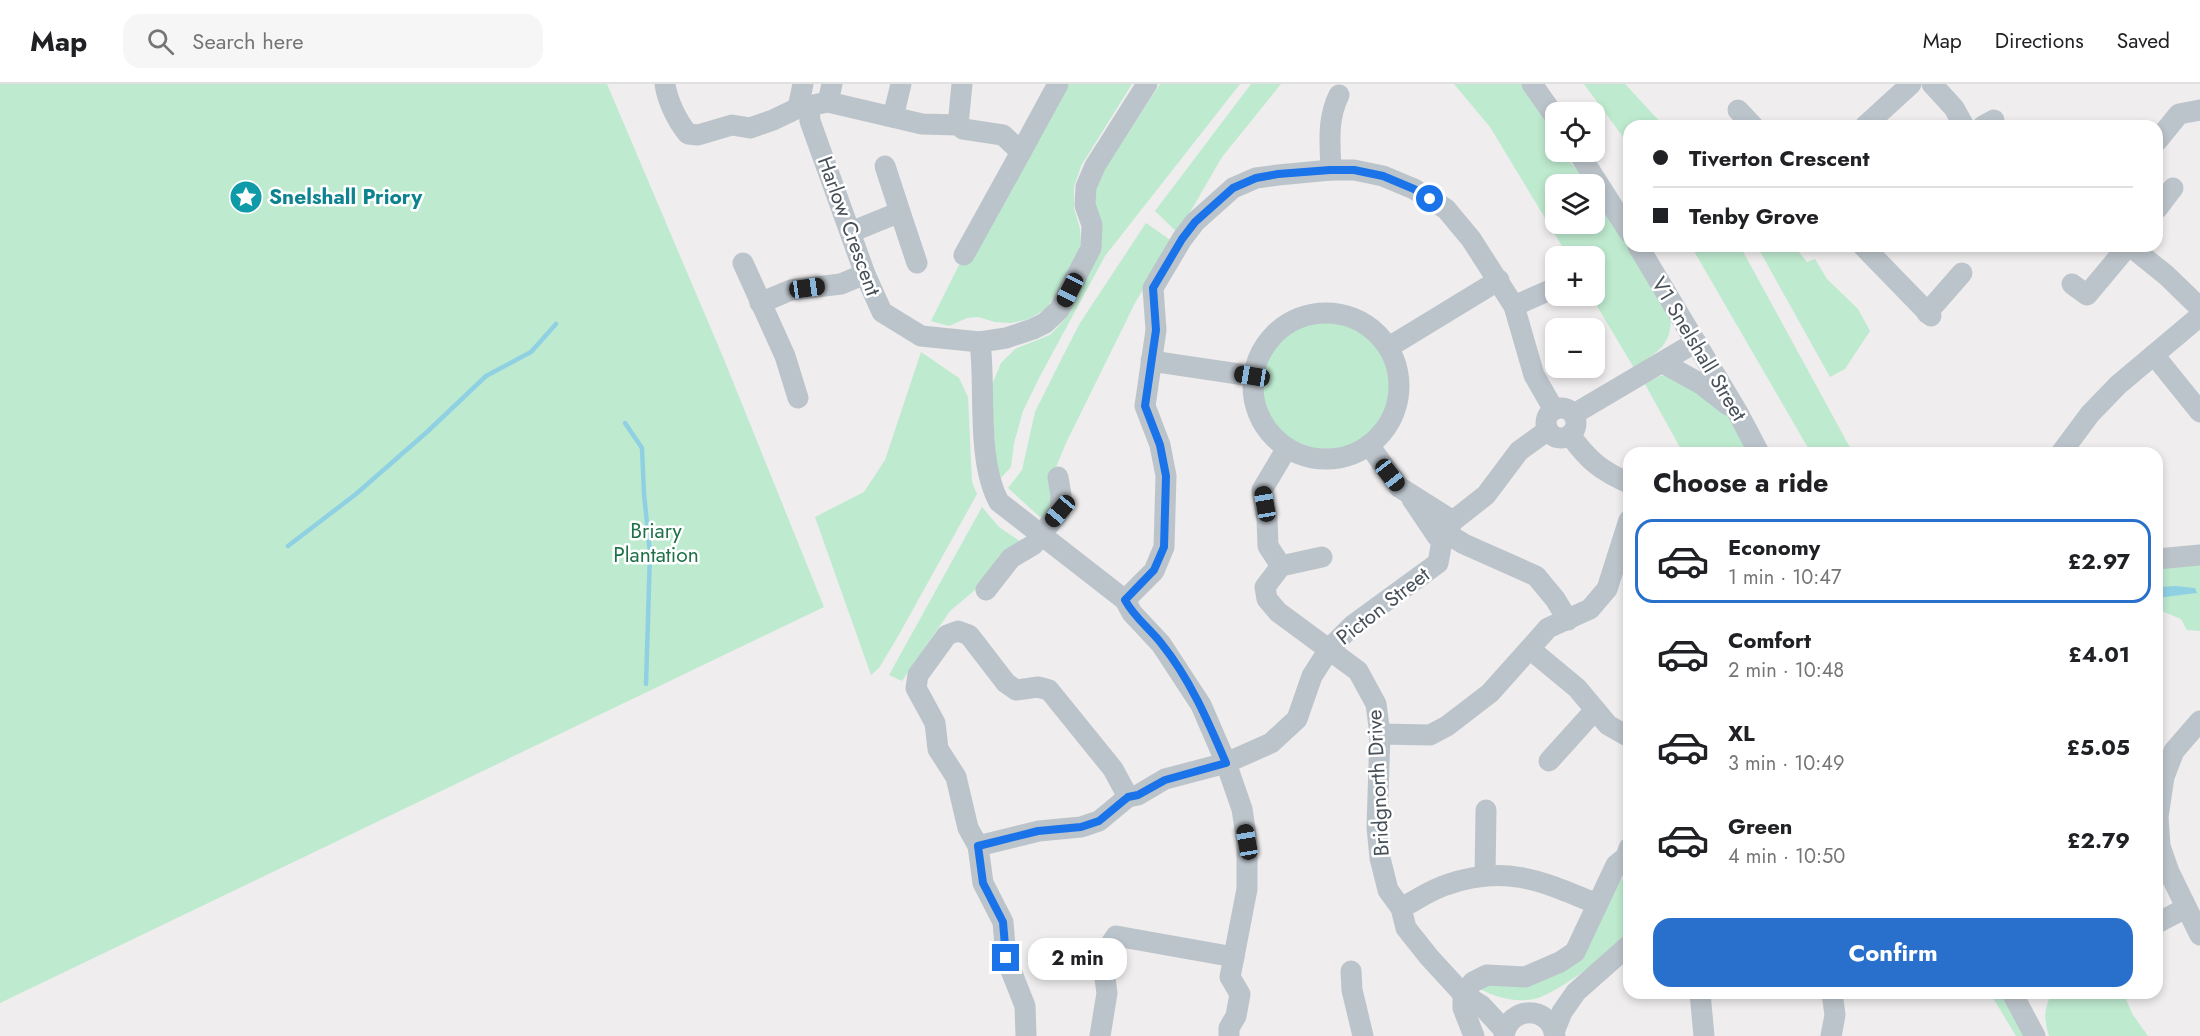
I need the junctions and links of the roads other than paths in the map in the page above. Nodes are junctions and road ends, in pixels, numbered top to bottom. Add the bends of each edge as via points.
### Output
1 (665, 84) edge
2 (803, 84) edge
3 (901, 84) edge
4 (962, 84) edge
5 (1059, 84) edge
6 (1147, 84) edge
7 (1532, 84) edge
8 (1911, 84) edge
9 (1932, 84) edge
10 (1342, 92) dead end
11 (817, 100) edge
12 (1545, 102) edge
13 (1738, 110) dead end
14 (2200, 110) edge
15 (893, 117) junction
16 (1747, 120) edge
17 (1872, 120) edge
18 (1961, 120) edge
19 (958, 125) junction
20 (2163, 134) edge
21 (1021, 152) junction
22 (1584, 162) edge
23 (885, 166) dead end
24 (1330, 170) junction
25 (2173, 188) dead end
26 (2163, 201) edge
27 (900, 212) junction
28 (1623, 223) edge
29 (851, 232) junction
30 (1642, 252) edge
31 (1869, 252) edge
32 (2124, 252) edge
33 (2137, 252) edge
34 (964, 255) dead end
35 (917, 262) dead end
36 (743, 263) dead end
37 (1962, 273) dead end
38 (866, 274) junction
39 (1499, 280) junction
40 (2072, 284) dead end
41 (1545, 292) edge
42 (760, 303) junction
43 (1514, 306) junction
44 (2200, 308) edge
45 (2200, 316) edge
46 (980, 342) junction
47 (1696, 342) junction
48 (1389, 347) junction
49 (2154, 355) junction
50 (1151, 361) junction
51 (1663, 363) junction
52 (1252, 376) junction
53 (798, 398) dead end
54 (2200, 412) edge
55 (1738, 413) junction
56 (1559, 418) junction
57 (1369, 445) junction
58 (1756, 447) edge
59 (2066, 447) edge
60 (1287, 448) junction
61 (1058, 477) dead end
62 (1623, 480) edge
63 (1447, 531) junction
64 (1041, 534) junction
65 (1623, 539) edge
66 (2200, 555) edge
67 (1322, 557) dead end
68 (2163, 558) edge
69 (1281, 566) junction
70 (986, 590) dead end
71 (1125, 600) junction
72 (1568, 620) junction
73 (1329, 648) junction
74 (1530, 649) junction
75 (1595, 710) junction
76 (2200, 721) edge
77 (1380, 734) junction
78 (1623, 734) edge
79 (1549, 761) dead end
80 (1226, 763) junction
81 (2163, 783) edge
82 (1128, 797) junction
83 (1486, 810) dead end
84 (978, 846) junction
85 (2163, 855) edge
86 (1623, 859) edge
87 (1485, 876) junction
88 (1597, 904) junction
89 (1401, 908) junction
90 (2186, 908) junction
91 (2163, 920) edge
92 (2200, 935) edge
93 (1623, 950) edge
94 (1234, 957) junction
95 (1351, 971) dead end
96 (1576, 992) junction
97 (1463, 994) junction
98 (1701, 999) edge
99 (1833, 999) edge
100 (2018, 999) edge
101 (1482, 1006) junction
102 (1525, 1013) junction
103 (1505, 1033) edge
104 (1554, 1034) edge
105 (1026, 1036) edge
106 (1100, 1036) edge
107 (1229, 1036) edge
108 (1363, 1036) edge
109 (1474, 1036) edge
110 (1704, 1036) edge
111 (1831, 1036) edge
112 (2035, 1036) edge

1 - 11 street via 668,102 688,134 732,125 750,128
2 - 11 street, Harlow Crescent
3 - 15 street
4 - 19 street
5 - 21 street
6 - 46 street, Harlow Crescent via 1086,187 1091,248 1059,310 1033,329
7 - 12 street
8 - 17 street
9 - 18 street
10 - 24 street via 1329,122
11 - 15 street
11 - 29 street, Harlow Crescent via 810,121
13 - 16 street
14 - 20 street via 2179,114
15 - 19 street via 922,124
19 - 21 street via 1003,135
21 - 34 street
22 - 28 street
23 - 27 street
24 - 39 street via 1383,176 1446,209
24 - 50 street via 1256,178 1233,188 1195,222 1153,288 1156,330
25 - 26 street
27 - 29 street
27 - 35 street
29 - 38 street, Harlow Crescent
30 - 47 street, V1 Snelshall Street
31 - 37 street via 1929,314
32 - 40 street via 2087,295
33 - 44 street
36 - 42 street
38 - 42 street via 841,284 790,290
38 - 46 street, Harlow Crescent via 887,317 921,336
39 - 43 street
39 - 48 street
41 - 43 street
42 - 53 street via 785,356
43 - 56 street via 1534,375
45 - 49 street
46 - 64 street via 986,455 992,490 999,501
47 - 51 street
47 - 55 street, V1 Snelshall Street
48 - 52 street via 1373,329 1352,317 1329,312 1306,315 1284,325 1269,339
48 - 57 street via 1400,389 1385,430
49 - 54 street
49 - 59 street via 2118,385
50 - 52 street
50 - 71 street via 1145,406 1160,445 1166,476 1164,547 1154,570
51 - 55 street via 1701,384
51 - 56 street
52 - 60 street via 1259,417 1271,435
55 - 58 street, V1 Snelshall Street
56 - 62 street via 1575,428 1569,435 1585,456 1598,468
56 - 63 street via 1519,451 1486,495
57 - 60 street via 1350,455 1328,459 1307,457
57 - 63 street via 1399,487
60 - 69 street via 1262,490 1268,546
61 - 64 street via 1060,511
63 - 72 street via 1464,544 1536,576
63 - 73 street, Picton Street via 1438,563 1353,625
64 - 70 street via 1033,545 1011,558
64 - 71 street
65 - 72 street via 1607,589 1590,609
66 - 68 street
67 - 69 street
69 - 73 street, Bridgnorth Drive via 1265,587 1267,599 1278,612
71 - 80 street via 1161,644 1201,705
72 - 74 street via 1548,628
73 - 77 street, Bridgnorth Drive via 1358,671 1376,704
73 - 80 street, Picton Street via 1312,676 1297,718 1271,743
74 - 75 street via 1577,688
74 - 77 street via 1490,693 1448,726 1430,735
75 - 78 street via 1608,725
75 - 79 street
76 - 81 street via 2174,751
77 - 89 street, Bridgnorth Drive via 1380,858 1388,890
80 - 82 street, Picton Street via 1165,780
80 - 94 street via 1242,809 1247,842 1247,890
82 - 84 street, Picton Street via 1099,821 1081,827 1038,831
82 - 84 street via 1113,770 1049,690 1016,690 1006,683 969,635 958,631 947,635 918,675 916,688 935,723 938,750 956,777 968,828
83 - 87 street
84 - 105 street via 983,883 1003,922 1006,958 1025,1006
85 - 90 street
86 - 88 street via 1616,865
87 - 88 street via 1518,876 1544,882
87 - 89 street via 1445,885
88 - 97 street via 1575,952 1526,976 1486,975
89 - 97 street, Bridgnorth Drive via 1406,928
90 - 91 street
90 - 92 street
93 - 96 street
94 - 106 street via 1116,936 1102,957 1107,993
94 - 107 street via 1230,977 1240,994
95 - 108 street
96 - 102 street
96 - 104 street via 1562,1012
97 - 101 street, Bridgnorth Drive
97 - 109 street via 1463,1008
98 - 110 street
99 - 111 street
100 - 112 street
101 - 102 street, Bridgnorth Drive
101 - 103 street, Bridgnorth Drive
102 - 103 street via 1508,1023
102 - 104 street via 1548,1020

